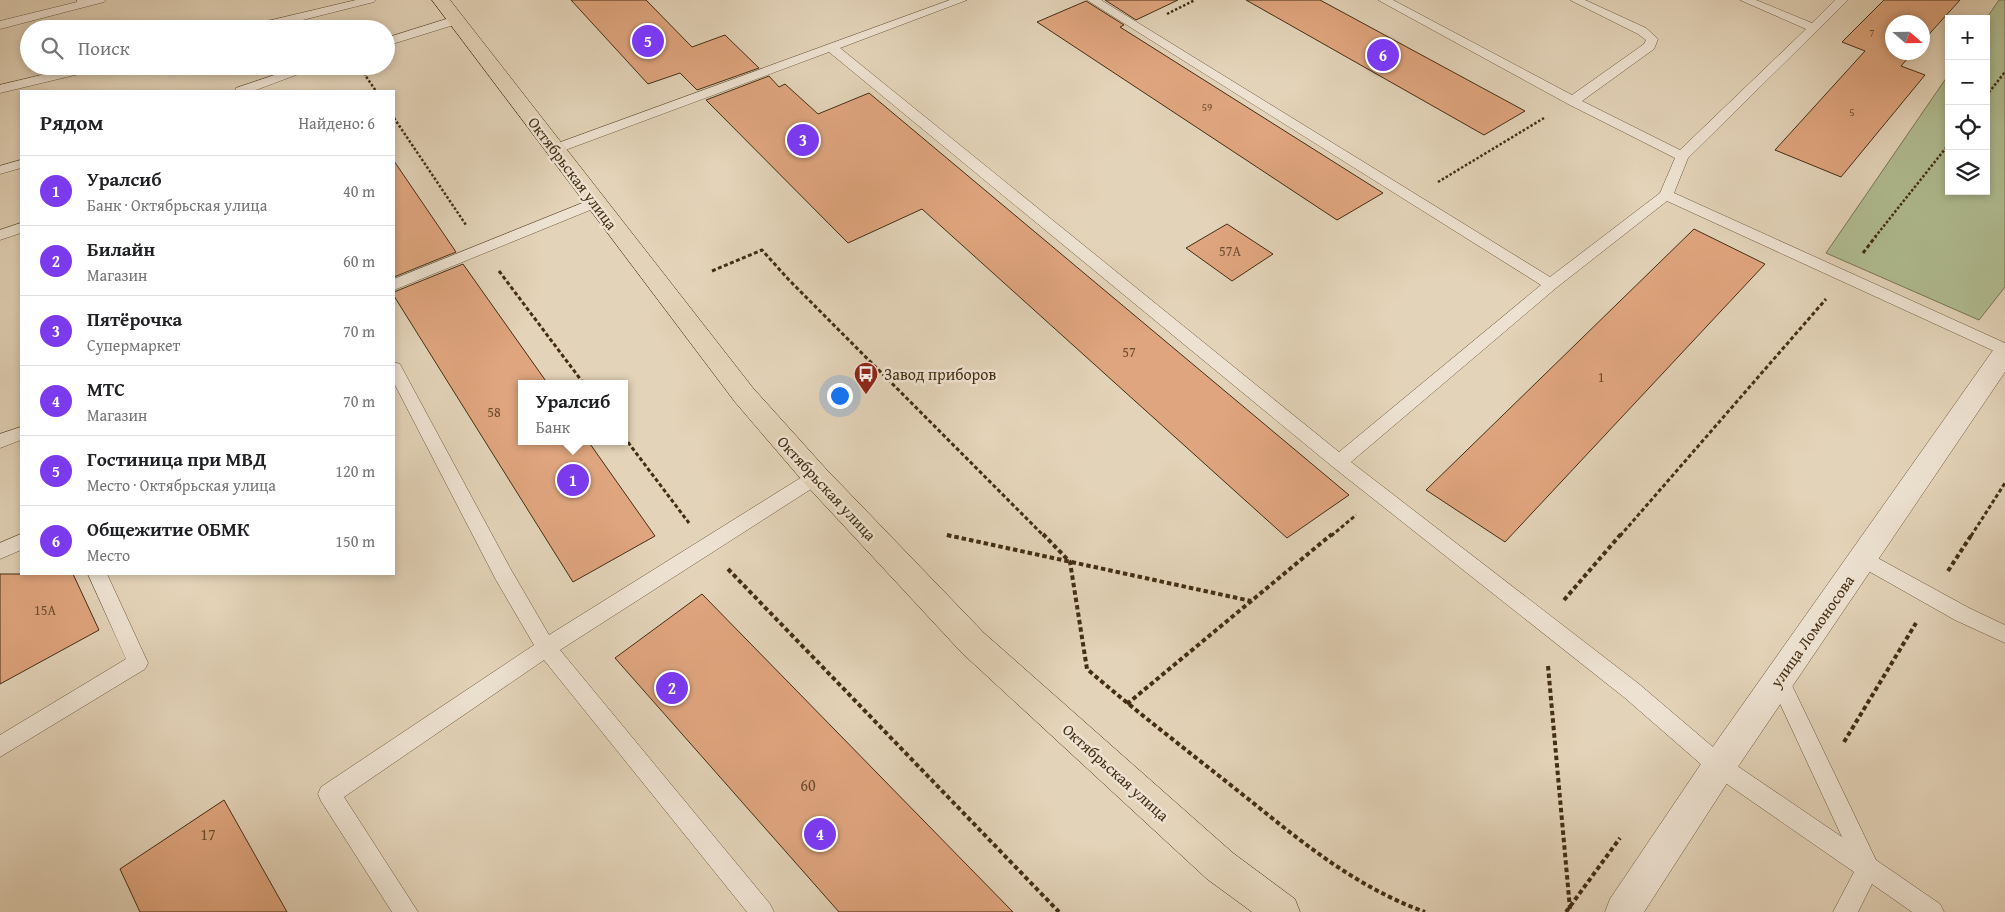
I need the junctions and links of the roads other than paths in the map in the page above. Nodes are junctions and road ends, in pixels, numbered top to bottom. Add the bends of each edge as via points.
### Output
1 (100, 0) edge
2 (370, 0) edge
3 (961, 0) edge
4 (1093, 0) edge
5 (1384, 0) edge
6 (1576, 0) edge
7 (1746, 0) edge
8 (1842, 0) edge
9 (83, 2) edge
10 (449, 10) edge
11 (288, 20) edge
12 (0, 25) edge
13 (1815, 28) junction
14 (395, 37) edge
15 (831, 47) junction
16 (60, 75) edge
17 (288, 75) edge
18 (0, 90) edge
19 (244, 90) edge
20 (1572, 101) junction
21 (556, 149) junction
22 (1682, 156) junction
23 (20, 164) edge
24 (0, 170) edge
25 (1666, 195) junction
26 (595, 203) junction
27 (20, 228) edge
28 (0, 235) edge
29 (1551, 284) junction
30 (395, 285) edge
31 (2004, 357) edge
32 (395, 370) edge
33 (20, 433) edge
34 (0, 441) edge
35 (1339, 462) junction
36 (816, 477) junction
37 (20, 542) edge
38 (0, 551) edge
39 (1863, 558) junction
40 (98, 575) edge
41 (2005, 634) edge
42 (546, 648) junction
43 (1779, 680) junction
44 (0, 747) edge
45 (1718, 766) junction
46 (1868, 868) junction
47 (406, 912) edge
48 (762, 912) edge
49 (1282, 912) edge
50 (1623, 912) edge
51 (1845, 912) edge
52 (1932, 912) edge

1 - 9 lane
2 - 11 lane
3 - 15 lane
4 - 29 lane
5 - 20 lane
6 - 20 lane via 1642,31 1652,39 1650,46
7 - 13 lane
8 - 13 lane
9 - 12 lane
10 - 14 lane
10 - 21 main road, Октябрьская улица
13 - 22 lane
15 - 21 lane
15 - 35 lane
16 - 18 lane
17 - 19 lane
20 - 22 lane
21 - 26 main road, Октябрьская улица
22 - 25 lane
23 - 24 lane
25 - 29 lane
25 - 31 lane via 1844,277
26 - 30 lane
26 - 36 main road, Октябрьская улица via 744,395
27 - 28 lane
29 - 35 lane
31 - 39 street, улица Ломоносова
32 - 42 lane
33 - 34 lane
35 - 45 lane via 1632,690
36 - 42 lane
36 - 49 main road, Октябрьская улица via 973,643 1220,866
37 - 38 lane
39 - 41 lane
39 - 43 street, улица Ломоносова
40 - 44 lane via 138,663
42 - 47 lane via 329,794
42 - 48 lane
43 - 45 street, улица Ломоносова
43 - 46 lane
45 - 46 lane
45 - 50 street, улица Ломоносова
46 - 51 lane
46 - 52 lane

